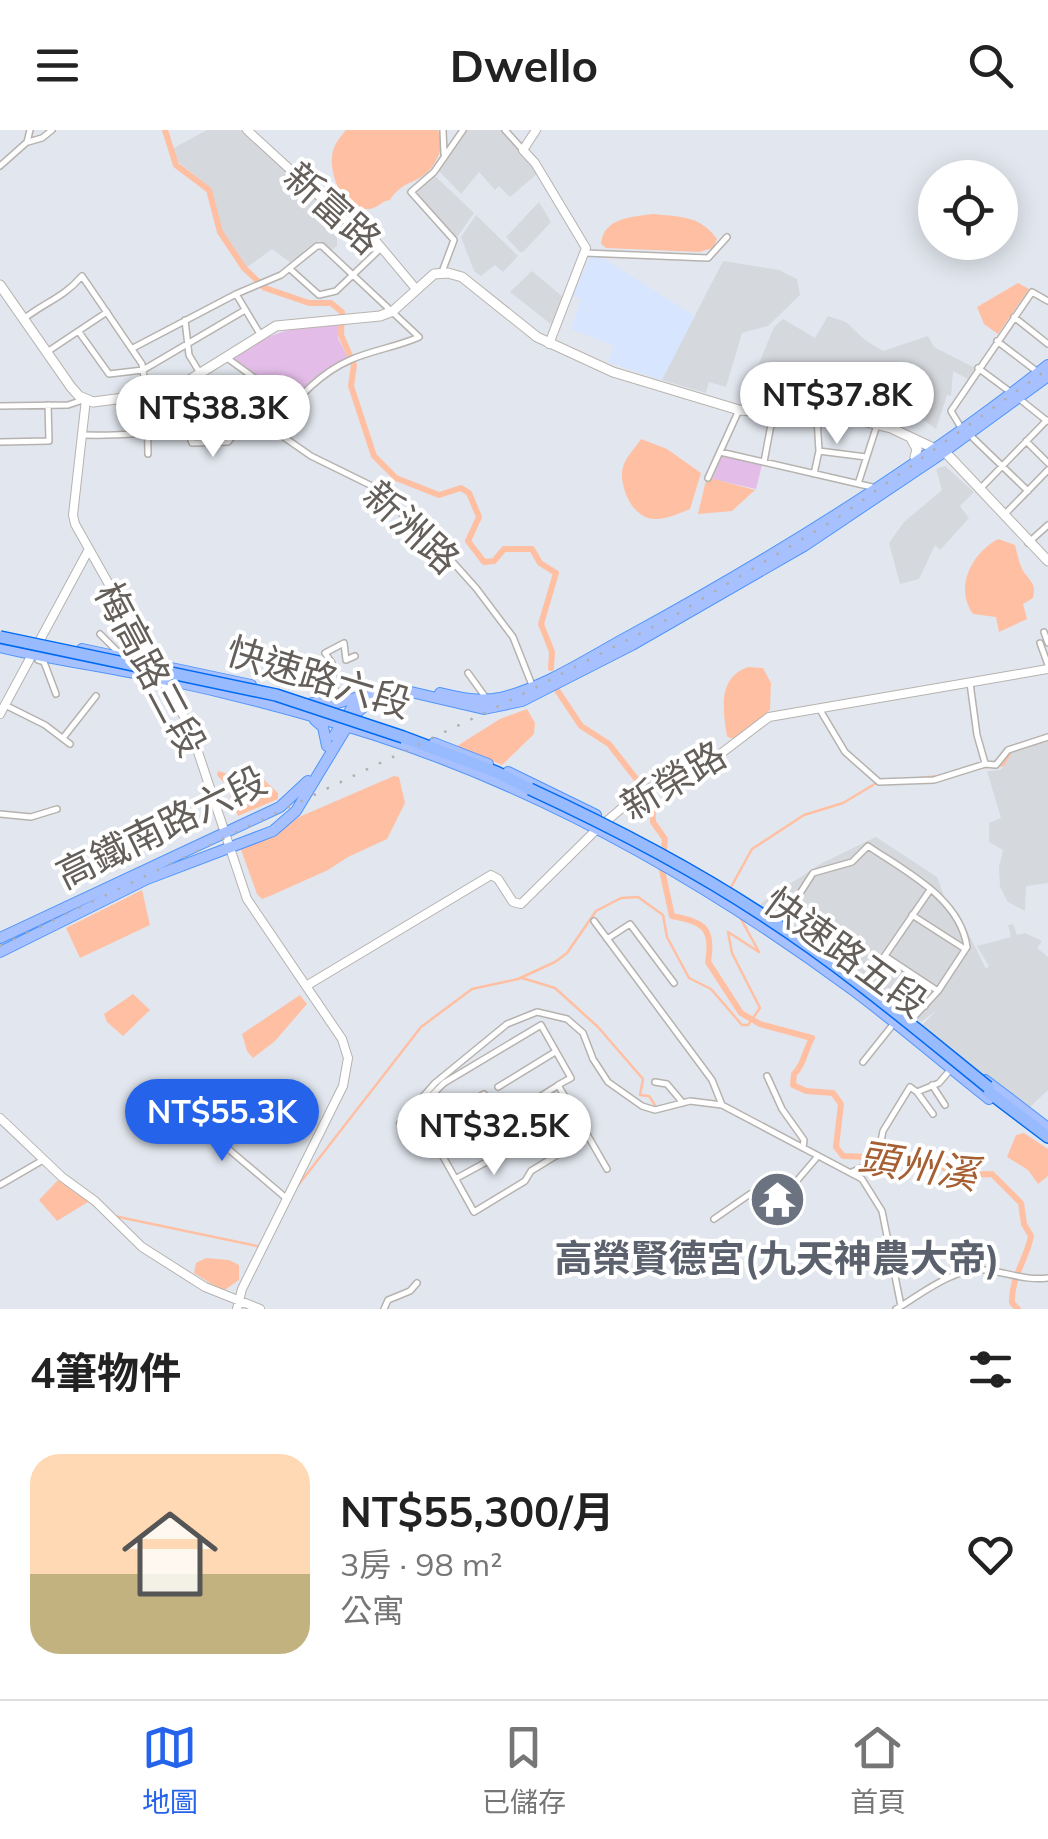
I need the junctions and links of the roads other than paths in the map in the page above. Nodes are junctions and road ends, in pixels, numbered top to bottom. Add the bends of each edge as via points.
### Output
1 (30, 130) edge
2 (52, 130) edge
3 (247, 130) edge
4 (443, 130) edge
5 (463, 130) edge
6 (505, 130) edge
7 (536, 130) edge
8 (27, 142) junction
9 (523, 150) junction
10 (444, 158) junction
11 (0, 166) edge
12 (727, 237) dead end
13 (381, 248) junction
14 (585, 252) junction
15 (290, 269) junction
16 (442, 272) junction
17 (353, 276) junction
18 (0, 285) edge
19 (416, 288) junction
20 (236, 294) junction
21 (1048, 301) edge
22 (245, 310) junction
23 (108, 311) junction
24 (392, 311) junction
25 (1014, 317) junction
26 (25, 318) junction
27 (184, 320) junction
28 (80, 332) junction
29 (260, 334) junction
30 (996, 341) junction
31 (187, 344) junction
32 (549, 344) junction
33 (1048, 344) edge
34 (134, 348) junction
35 (47, 352) junction
36 (227, 358) junction
37 (1048, 362) edge
38 (978, 368) junction
39 (144, 370) junction
40 (1035, 370) junction
41 (200, 376) junction
42 (1048, 379) edge
43 (1009, 390) junction
44 (147, 396) junction
45 (225, 397) junction
46 (86, 399) junction
47 (1022, 401) junction
48 (48, 405) junction
49 (292, 405) junction
50 (0, 406) edge
51 (739, 410) junction
52 (250, 414) junction
53 (772, 414) junction
54 (817, 417) junction
55 (1047, 420) edge
56 (184, 422) junction
57 (877, 424) junction
58 (960, 426) junction
59 (273, 430) junction
60 (147, 434) junction
61 (82, 435) junction
62 (910, 438) junction
63 (973, 438) junction
64 (1026, 441) junction
65 (0, 442) edge
66 (820, 451) junction
67 (720, 452) junction
68 (939, 453) junction
69 (148, 454) dead end
70 (866, 456) junction
71 (914, 457) junction
72 (764, 462) junction
73 (1003, 465) junction
74 (1048, 466) edge
75 (814, 474) junction
76 (708, 478) dead end
77 (858, 484) junction
78 (872, 488) junction
79 (979, 490) junction
80 (1028, 490) junction
81 (1003, 515) junction
82 (1048, 525) edge
83 (794, 536) junction
84 (1029, 543) junction
85 (804, 546) junction
86 (780, 549) junction
87 (88, 551) junction
88 (794, 558) junction
89 (1048, 564) edge
90 (644, 628) junction
91 (1044, 632) dead end
92 (100, 634) dead end
93 (0, 639) edge
94 (39, 641) junction
95 (1044, 643) edge
96 (625, 648) junction
97 (31, 656) junction
98 (355, 656) dead end
99 (152, 660) junction
100 (1048, 667) edge
101 (468, 674) dead end
102 (162, 678) junction
103 (970, 683) junction
104 (534, 685) junction
105 (56, 694) dead end
106 (376, 694) junction
107 (96, 696) dead end
108 (488, 700) junction
109 (312, 703) junction
110 (337, 703) junction
111 (5, 704) junction
112 (819, 708) junction
113 (0, 714) edge
114 (306, 714) junction
115 (350, 714) junction
116 (344, 727) junction
117 (374, 729) junction
118 (1048, 737) edge
119 (63, 738) junction
120 (70, 744) dead end
121 (328, 751) junction
122 (460, 759) junction
123 (985, 764) junction
124 (495, 774) junction
125 (57, 809) dead end
126 (0, 814) edge
127 (606, 821) junction
128 (595, 830) junction
129 (224, 834) junction
130 (228, 846) junction
131 (931, 889) junction
132 (912, 915) junction
133 (594, 921) dead end
134 (781, 923) junction
135 (0, 938) edge
136 (608, 939) junction
137 (965, 950) junction
138 (0, 952) edge
139 (885, 956) junction
140 (876, 970) dead end
141 (913, 976) junction
142 (304, 983) junction
143 (674, 983) dead end
144 (938, 991) junction
145 (925, 1006) junction
146 (911, 1020) junction
147 (896, 1022) junction
148 (556, 1051) junction
149 (863, 1062) dead end
150 (950, 1069) junction
151 (766, 1076) dead end
152 (655, 1082) dead end
153 (932, 1085) junction
154 (558, 1086) junction
155 (498, 1087) dead end
156 (918, 1092) junction
157 (484, 1094) dead end
158 (683, 1103) junction
159 (722, 1104) junction
160 (945, 1105) dead end
161 (573, 1110) junction
162 (933, 1114) dead end
163 (0, 1118) edge
164 (400, 1123) dead end
165 (426, 1127) junction
166 (1048, 1132) edge
167 (588, 1136) junction
168 (156, 1138) dead end
169 (527, 1140) dead end
170 (514, 1148) dead end
171 (802, 1148) junction
172 (442, 1153) junction
173 (818, 1156) junction
174 (41, 1161) junction
175 (607, 1169) dead end
176 (852, 1172) junction
177 (457, 1178) junction
178 (0, 1185) edge
179 (288, 1195) junction
180 (714, 1219) dead end
181 (1048, 1278) edge
182 (417, 1283) dead end
183 (238, 1306) edge
184 (898, 1307) edge
185 (260, 1309) edge
186 (384, 1309) edge

1 - 8 street
2 - 8 street
3 - 13 street, 新富路
4 - 10 street
5 - 10 street
6 - 9 street
7 - 9 street
8 - 11 street
9 - 14 street
10 - 16 street via 411,192 454,240
12 - 14 street via 708,258
13 - 17 street
13 - 19 street, 新富路
14 - 32 street
15 - 17 street via 319,294 333,294
15 - 17 street via 320,245
15 - 20 street
16 - 19 main road
16 - 32 main road via 462,277
17 - 24 street
18 - 26 main road
19 - 24 main road
20 - 22 street
20 - 27 street
21 - 25 street via 1032,292
22 - 29 street
22 - 31 street
23 - 26 street via 82,276 67,295
23 - 28 street
23 - 34 street
24 - 29 main road via 290,323
24 - 49 street via 419,337 353,358
25 - 30 street
25 - 33 street
26 - 35 main road
27 - 31 street
27 - 34 street
28 - 35 street
28 - 39 street via 109,374
29 - 36 main road
30 - 38 street
30 - 40 street
31 - 39 street
31 - 41 street
32 - 51 main road via 613,372
34 - 39 street
35 - 46 main road
36 - 41 main road
36 - 49 street
37 - 40 main road
37 - 68 main road
38 - 43 street
38 - 58 street via 950,411
39 - 44 street
40 - 43 main road
41 - 44 main road
41 - 45 street, 新洲路
42 - 47 main road
42 - 68 main road
43 - 58 main road
44 - 46 main road
44 - 60 street
45 - 52 street, 新洲路
45 - 56 street
46 - 48 street
46 - 61 street, 梅高路三段
47 - 55 street
47 - 63 main road
48 - 50 street
48 - 65 street via 49,441
49 - 59 street
51 - 53 main road
51 - 67 street
52 - 56 street via 228,442 192,443
52 - 59 street, 新洲路
53 - 54 main road
53 - 72 street
54 - 57 main road
54 - 66 street
55 - 64 street
56 - 60 street
57 - 62 main road
57 - 70 street
58 - 68 main road
59 - 104 street, 新洲路 via 370,484 441,549 513,637
60 - 61 street
60 - 69 street
61 - 87 street, 梅高路三段 via 73,515
62 - 68 main road
62 - 71 main road
63 - 68 main road
63 - 73 street
64 - 73 street
64 - 74 street
66 - 70 street
66 - 75 street
67 - 72 street
67 - 76 street
68 - 71 main road
68 - 79 main road
68 - 85 main road
68 - 86 main road
68 - 88 main road
70 - 77 street
71 - 78 main road
72 - 75 street
73 - 79 street
73 - 80 street
74 - 80 street
75 - 77 street
77 - 78 street
78 - 83 main road
79 - 81 main road
80 - 81 street
81 - 84 main road
82 - 84 street
83 - 86 main road
83 - 90 main road
84 - 89 main road
85 - 88 main road
85 - 90 main road
86 - 90 main road
87 - 94 street
87 - 99 street, 梅高路三段
88 - 96 main road
90 - 96 main road
90 - 96 main road
90 - 104 main road
91 - 95 street
92 - 99 street via 116,652
93 - 94 main road, 快速路六段
93 - 97 main road, 快速路六段
93 - 124 highway, bridge via 259,696
94 - 97 street
94 - 99 main road, 快速路六段
95 - 100 street
96 - 104 main road
96 - 106 main road via 498,714 461,712 421,694
97 - 102 main road, 快速路六段
97 - 105 street via 44,662
97 - 111 street
98 - 110 street via 346,660 344,643 325,653
99 - 102 street, 梅高路三段
99 - 109 main road, 快速路六段
100 - 103 street, 新榮路
101 - 108 street
102 - 114 main road, 快速路六段
102 - 129 street, 梅高路三段 via 188,725
103 - 112 street, 新榮路
103 - 123 street
104 - 108 main road
106 - 108 main road via 412,686
106 - 110 main road
106 - 115 main road, 高鐵南路六段 via 361,698
106 - 117 main road via 370,708
107 - 119 street
109 - 110 main road
109 - 115 main road, 快速路六段
111 - 113 street
111 - 119 street
112 - 123 street via 845,752 879,782 934,780
112 - 127 street, 新榮路 via 769,716 702,768 648,786
114 - 116 main road, 快速路六段
114 - 121 main road via 322,727
115 - 116 main road, 高鐵南路六段
115 - 117 main road, 快速路六段
116 - 117 main road, 快速路六段
116 - 121 main road, 高鐵南路六段
117 - 121 main road
117 - 122 main road, 快速路六段
118 - 123 street via 1008,750 996,765
119 - 120 street
121 - 129 main road, 高鐵南路六段 via 280,807
121 - 130 main road, 高鐵南路六段 via 286,822
122 - 124 highway
122 - 127 main road, 快速路六段 via 565,798
122 - 128 main road, 快速路六段
124 - 166 highway, bridge via 760,918
125 - 126 street via 31,818
127 - 128 street, 新榮路
127 - 134 main road, 快速路五段
128 - 142 street, 新榮路 via 521,904 491,875
128 - 147 main road, 快速路五段, bridge via 727,903
129 - 130 street, 梅高路三段
129 - 135 main road, 高鐵南路六段
130 - 138 main road, 高鐵南路六段
130 - 142 street, 梅高路三段 via 248,899
131 - 132 street
131 - 134 street via 868,846 852,862 813,873
131 - 137 street via 957,916
132 - 137 street
132 - 139 street
133 - 136 street
134 - 146 main road, 快速路五段
136 - 143 street via 630,924
136 - 159 street via 712,1080
137 - 144 street
139 - 140 street
139 - 141 street
141 - 144 street
141 - 145 street via 903,991
142 - 179 street, 梅高路三段 via 342,1039 348,1067
144 - 145 street
145 - 146 street
146 - 166 main road, 快速路五段
147 - 149 street
147 - 150 main road, 快速路五段
148 - 154 street via 572,1078
148 - 155 street
148 - 165 street via 540,1025 444,1082 417,1110
150 - 153 street
150 - 166 main road, 快速路五段
151 - 171 street via 804,1140
152 - 158 street via 667,1084
153 - 156 street
153 - 160 street
154 - 161 street
154 - 172 street
156 - 162 street
156 - 176 street via 910,1087 883,1131 878,1161
157 - 165 street
158 - 159 street
158 - 164 street via 650,1110 630,1100 603,1077 578,1027 538,1012 485,1040
159 - 171 street
161 - 167 street
161 - 169 street
163 - 174 street
165 - 172 street
167 - 175 street
167 - 177 street via 477,1216
168 - 179 street via 174,1132 186,1139 200,1126
170 - 177 street
171 - 173 street
172 - 177 street
173 - 176 street
173 - 180 street via 795,1183 750,1194
174 - 178 street
174 - 183 street via 154,1256
176 - 184 street via 882,1211
179 - 183 street, 梅高路三段
181 - 184 street via 962,1272
182 - 186 street
183 - 185 street

